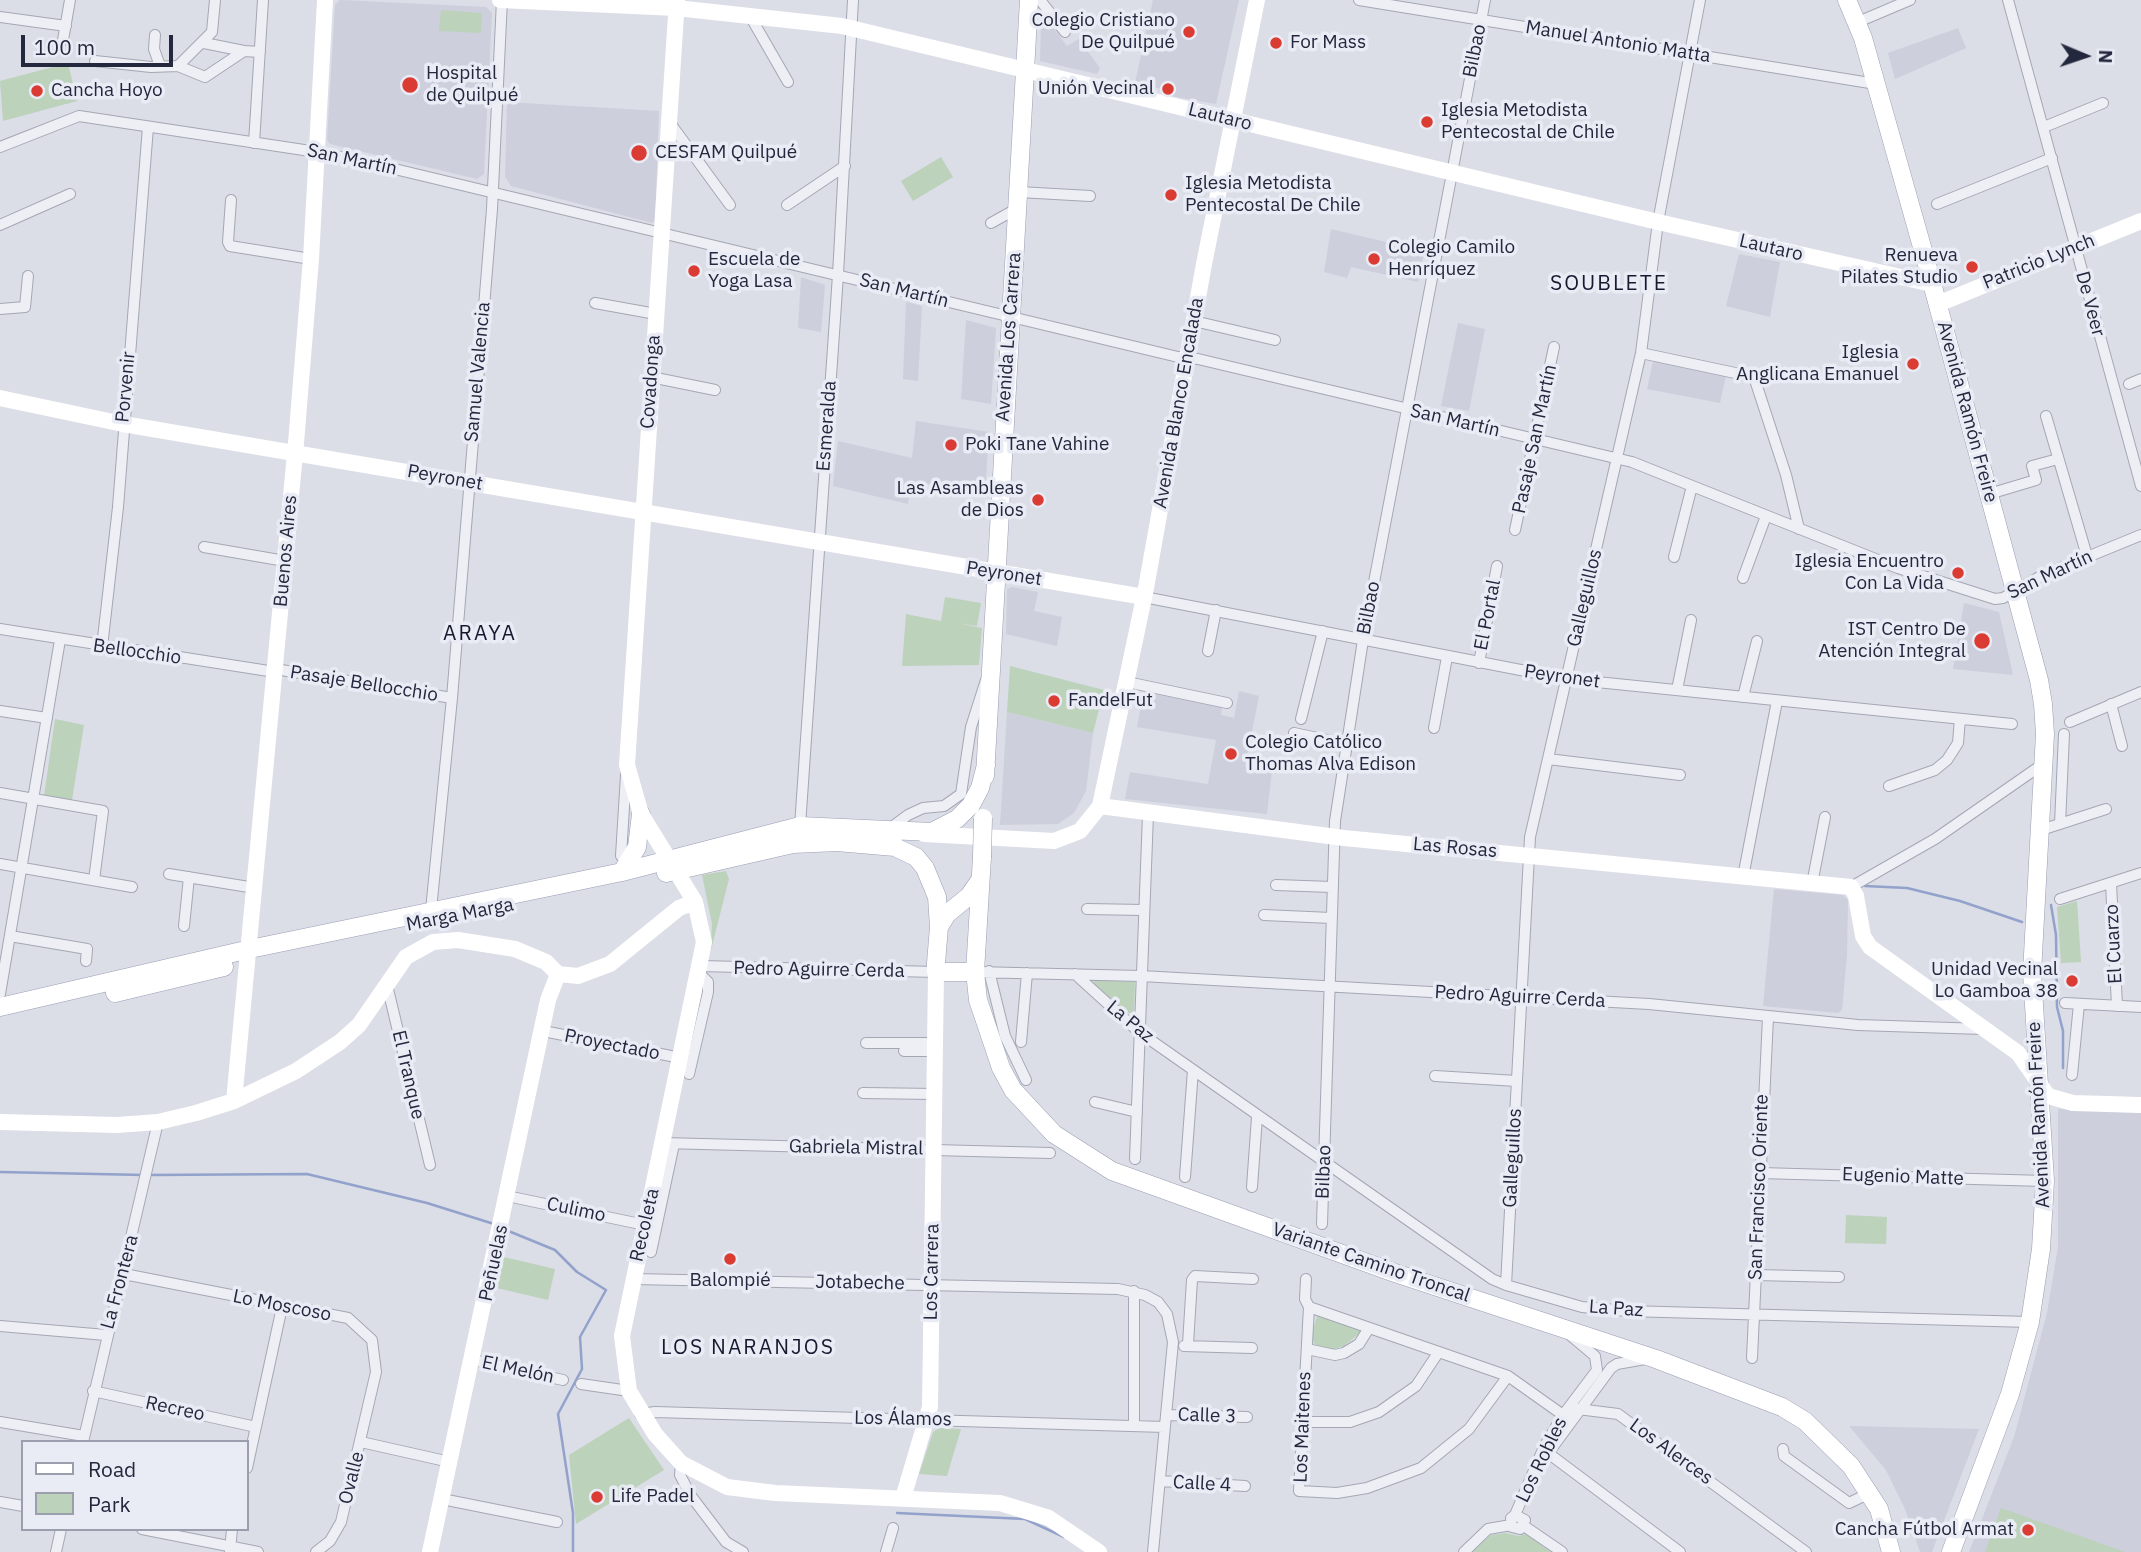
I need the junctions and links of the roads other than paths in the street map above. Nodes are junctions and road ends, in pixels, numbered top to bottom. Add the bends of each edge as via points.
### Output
1 (70, 0) edge
2 (215, 0) edge
3 (263, 0) edge
4 (325, 0) edge
5 (502, 0) edge
6 (853, 0) edge
7 (1029, 0) edge
8 (1040, 0) edge
9 (1257, 0) edge
10 (1359, 0) edge
11 (1485, 0) edge
12 (1700, 0) edge
13 (1847, 0) edge
14 (1910, 0) edge
15 (2008, 0) edge
16 (677, 4) edge
17 (750, 16) junction
18 (0, 17) edge
19 (1482, 20) junction
20 (1858, 22) junction
21 (66, 26) junction
22 (851, 28) junction
23 (1065, 32) dead end
24 (155, 34) dead end
25 (63, 40) dead end
26 (204, 43) junction
27 (244, 51) junction
28 (260, 52) junction
29 (1690, 54) junction
30 (95, 61) dead end
31 (160, 66) junction
32 (178, 66) junction
33 (1026, 69) junction
34 (788, 82) dead end
35 (1876, 84) junction
36 (2103, 103) dead end
37 (1233, 120) junction
38 (670, 123) junction
39 (148, 127) junction
40 (2044, 127) junction
41 (254, 143) junction
42 (0, 147) edge
43 (317, 152) junction
44 (2052, 158) junction
45 (845, 166) junction
46 (1452, 172) junction
47 (70, 194) dead end
48 (493, 194) junction
49 (1090, 196) dead end
50 (231, 200) dead end
51 (1018, 200) junction
52 (1937, 204) dead end
53 (730, 205) dead end
54 (787, 205) dead end
55 (2141, 221) edge
56 (1658, 222) junction
57 (991, 223) dead end
58 (0, 225) edge
59 (662, 234) junction
60 (2075, 248) junction
61 (310, 258) junction
62 (838, 275) junction
63 (28, 276) dead end
64 (1932, 284) junction
65 (595, 303) dead end
66 (1938, 304) junction
67 (0, 309) edge
68 (656, 314) junction
69 (1010, 317) junction
70 (1194, 321) junction
71 (1275, 340) dead end
72 (1555, 347) dead end
73 (1640, 353) junction
74 (1189, 359) junction
75 (651, 377) junction
76 (2141, 379) edge
77 (2129, 384) dead end
78 (715, 390) dead end
79 (0, 398) edge
80 (1406, 410) junction
81 (2046, 416) dead end
82 (123, 424) junction
83 (1534, 440) junction
84 (295, 453) junction
85 (1617, 458) junction
86 (2058, 459) junction
87 (469, 482) junction
88 (1692, 486) junction
89 (2141, 486) edge
90 (1989, 494) junction
91 (643, 512) junction
92 (1766, 516) junction
93 (1799, 529) junction
94 (1515, 530) dead end
95 (2141, 535) edge
96 (818, 543) junction
97 (204, 547) dead end
98 (2087, 556) junction
99 (1674, 557) dead end
100 (285, 561) junction
101 (1497, 566) dead end
102 (995, 572) junction
103 (1743, 578) dead end
104 (2014, 592) junction
105 (1144, 597) junction
106 (1216, 610) junction
107 (1691, 620) dead end
108 (0, 629) edge
109 (1323, 631) junction
110 (60, 640) junction
111 (1363, 640) junction
112 (1757, 641) dead end
113 (102, 647) junction
114 (1208, 651) dead end
115 (1447, 657) junction
116 (1479, 663) junction
117 (275, 671) junction
118 (989, 675) junction
119 (1567, 679) junction
120 (1127, 682) junction
121 (1677, 690) junction
122 (2141, 692) edge
123 (1744, 697) junction
124 (452, 698) junction
125 (1777, 701) junction
126 (1227, 703) dead end
127 (2112, 704) junction
128 (0, 711) edge
129 (47, 719) junction
130 (1301, 719) dead end
131 (1960, 719) junction
132 (2070, 722) dead end
133 (2012, 724) dead end
134 (1434, 728) dead end
135 (1294, 733) dead end
136 (2064, 734) dead end
137 (1346, 744) junction
138 (2122, 746) dead end
139 (1548, 760) junction
140 (2043, 764) junction
141 (627, 765) junction
142 (986, 765) junction
143 (1680, 775) dead end
144 (1889, 786) dead end
145 (0, 793) edge
146 (34, 798) junction
147 (1100, 806) junction
148 (2106, 809) dead end
149 (641, 814) junction
150 (1148, 814) junction
151 (1825, 817) dead end
152 (2060, 824) junction
153 (800, 826) junction
154 (889, 830) junction
155 (2038, 831) junction
156 (922, 834) junction
157 (1334, 836) junction
158 (774, 845) junction
159 (1527, 854) junction
160 (0, 864) edge
161 (621, 864) junction
162 (673, 865) junction
163 (21, 868) junction
164 (2141, 873) edge
165 (169, 874) dead end
166 (188, 877) junction
167 (1743, 877) junction
168 (981, 878) junction
169 (94, 880) junction
170 (2111, 883) junction
171 (1812, 884) junction
172 (1276, 885) dead end
173 (132, 887) dead end
174 (1332, 887) junction
175 (1851, 887) junction
176 (255, 888) junction
177 (2060, 900) dead end
178 (695, 902) junction
179 (1087, 909) dead end
180 (1143, 909) junction
181 (431, 910) junction
182 (1264, 915) dead end
183 (1331, 918) junction
184 (184, 926) dead end
185 (939, 927) junction
186 (10, 936) junction
187 (249, 954) junction
188 (86, 961) dead end
189 (700, 970) junction
190 (982, 971) junction
191 (936, 972) junction
192 (1027, 973) junction
193 (558, 974) junction
194 (1075, 974) junction
195 (1141, 976) junction
196 (387, 985) junction
197 (1328, 988) junction
198 (0, 994) edge
199 (1521, 997) junction
200 (2065, 1003) dead end
201 (2079, 1004) junction
202 (2117, 1006) junction
203 (0, 1007) edge
204 (2141, 1007) edge
205 (0, 1016) edge
206 (1768, 1017) junction
207 (1986, 1029) junction
208 (543, 1031) junction
209 (1139, 1032) junction
210 (1021, 1042) dead end
211 (866, 1043) dead end
212 (937, 1047) junction
213 (903, 1051) dead end
214 (681, 1058) junction
215 (1193, 1070) junction
216 (689, 1074) dead end
217 (2072, 1075) dead end
218 (1435, 1076) dead end
219 (1026, 1080) dead end
220 (1517, 1081) junction
221 (2039, 1086) junction
222 (863, 1093) dead end
223 (935, 1094) junction
224 (234, 1101) junction
225 (1095, 1101) dead end
226 (2141, 1105) edge
227 (1137, 1112) junction
228 (1257, 1117) junction
229 (0, 1122) edge
230 (158, 1122) junction
231 (668, 1144) junction
232 (934, 1149) junction
233 (1050, 1153) dead end
234 (1135, 1159) dead end
235 (1324, 1163) junction
236 (429, 1165) dead end
237 (1760, 1173) junction
238 (1185, 1177) dead end
239 (2045, 1181) junction
240 (1252, 1187) dead end
241 (507, 1196) junction
242 (1322, 1224) dead end
243 (645, 1225) junction
244 (651, 1252) dead end
245 (124, 1274) junction
246 (1756, 1275) junction
247 (1839, 1277) dead end
248 (633, 1279) junction
249 (1252, 1279) dead end
250 (1306, 1279) dead end
251 (932, 1284) junction
252 (1506, 1285) junction
253 (1134, 1292) junction
254 (282, 1307) junction
255 (1310, 1307) junction
256 (1754, 1315) junction
257 (2030, 1322) junction
258 (1554, 1325) junction
259 (0, 1326) edge
260 (1369, 1328) junction
261 (106, 1335) junction
262 (1188, 1344) junction
263 (1252, 1348) dead end
264 (1307, 1349) junction
265 (1172, 1351) junction
266 (1438, 1353) junction
267 (1752, 1358) dead end
268 (1656, 1359) junction
269 (473, 1360) junction
270 (1508, 1376) junction
271 (1598, 1376) junction
272 (563, 1380) dead end
273 (581, 1384) dead end
274 (93, 1391) junction
275 (628, 1391) junction
276 (1578, 1409) junction
277 (640, 1414) junction
278 (1166, 1415) junction
279 (1563, 1415) junction
280 (1247, 1417) dead end
281 (927, 1419) junction
282 (0, 1422) edge
283 (1302, 1422) junction
284 (1134, 1426) junction
285 (257, 1427) junction
286 (1165, 1427) junction
287 (83, 1439) edge
288 (361, 1442) junction
289 (1783, 1448) dead end
290 (1546, 1450) junction
291 (450, 1461) junction
292 (681, 1463) junction
293 (248, 1464) edge
294 (1160, 1481) junction
295 (1245, 1486) dead end
296 (1870, 1493) junction
297 (903, 1497) junction
298 (442, 1499) junction
299 (0, 1502) edge
300 (21, 1506) edge
301 (1879, 1509) junction
302 (1518, 1521) junction
303 (556, 1522) dead end
304 (893, 1528) dead end
305 (61, 1531) edge
306 (150, 1531) edge
307 (232, 1531) edge
308 (230, 1550) edge
309 (56, 1552) edge
310 (258, 1552) edge
311 (316, 1552) edge
312 (430, 1552) edge
313 (743, 1552) edge
314 (886, 1552) edge
315 (1099, 1552) edge
316 (1153, 1552) edge
317 (1464, 1552) edge
318 (1562, 1552) edge
319 (1680, 1552) edge
320 (1806, 1552) edge
321 (1891, 1552) edge
322 (1900, 1552) edge
323 (1951, 1552) edge

1 - 21 street
2 - 26 street via 212,32
3 - 28 street
4 - 43 street, Buenos Aires
5 - 16 street, Lautaro
5 - 48 street, Samuel Valencia
6 - 22 street, Esmeralda
7 - 33 main road, Avenida Los Carrera
8 - 23 street
9 - 37 street, Avenida Blanco Encalada
10 - 19 street, Manuel Antonio Matta
11 - 19 street, Bilbao
12 - 29 street, Galleguillos
13 - 20 main road, Avenida Ramón Freire
14 - 20 street
15 - 40 street, De Veer
16 - 17 street, Lautaro
16 - 38 street, Covadonga
17 - 22 street, Lautaro
17 - 34 street
18 - 21 street
19 - 29 street, Manuel Antonio Matta
19 - 46 street, Bilbao
20 - 35 main road, Avenida Ramón Freire
21 - 25 street
22 - 33 street, Lautaro
22 - 45 street, Esmeralda
24 - 31 street
26 - 27 street
26 - 32 street
27 - 28 street
27 - 32 street via 205,77
28 - 41 street
29 - 35 street, Manuel Antonio Matta
29 - 56 street, Galleguillos
30 - 31 street
31 - 32 street
33 - 37 street, Lautaro
33 - 51 main road, Avenida Los Carrera
35 - 64 main road, Avenida Ramón Freire
36 - 40 street
37 - 46 street, Lautaro
37 - 70 street, Avenida Blanco Encalada
38 - 53 street
38 - 59 street, Covadonga
39 - 41 street, San Martín
39 - 42 street, San Martín via 79,116
39 - 82 street, Porvenir
40 - 44 street, De Veer
41 - 43 street, San Martín
43 - 48 street, San Martín
43 - 61 street, Buenos Aires
44 - 52 street
44 - 60 street, De Veer
45 - 54 street
45 - 62 street, Esmeralda
46 - 56 street, Lautaro
46 - 80 street, Bilbao
47 - 58 street
48 - 59 street, San Martín
48 - 87 street, Samuel Valencia
49 - 51 street
50 - 61 street via 230,246
51 - 57 street
51 - 69 main road, Avenida Los Carrera
55 - 60 street, Patricio Lynch
56 - 64 street, Lautaro
56 - 73 street, Galleguillos
59 - 62 street, San Martín
59 - 68 street, Covadonga
60 - 66 street, Patricio Lynch
60 - 89 street, De Veer
61 - 84 street, Buenos Aires
62 - 69 street, San Martín
62 - 96 street, Esmeralda
63 - 67 street via 25,307
64 - 66 main road, Avenida Ramón Freire
65 - 68 street
66 - 90 main road, Avenida Ramón Freire
68 - 75 street, Covadonga
69 - 74 street, San Martín
69 - 102 main road, Avenida Los Carrera
70 - 71 street
70 - 74 street, Avenida Blanco Encalada
72 - 83 street, Pasaje San Martín
73 - 85 street, Galleguillos
73 - 93 street via 1754,377
74 - 80 street, San Martín
74 - 105 street, Avenida Blanco Encalada
75 - 78 street
75 - 91 street, Covadonga
76 - 77 street
79 - 82 street, Peyronet
80 - 83 street, San Martín
80 - 111 street, Bilbao
81 - 86 street
82 - 84 street, Peyronet
82 - 113 street, Porvenir
83 - 85 street, San Martín
83 - 94 street, Pasaje San Martín
84 - 87 street, Peyronet
84 - 100 street, Buenos Aires
85 - 88 street, San Martín
85 - 119 street, Galleguillos
86 - 90 street via 2032,466 2036,480
86 - 98 street
87 - 91 street, Peyronet
87 - 124 street, Samuel Valencia
88 - 92 street, San Martín
88 - 99 street
90 - 104 main road, Avenida Ramón Freire
91 - 96 street, Peyronet
91 - 141 street, Covadonga
92 - 93 street, San Martín
92 - 103 street
93 - 104 street, San Martín via 1995,599
95 - 98 street, San Martín
96 - 102 street, Peyronet
96 - 153 street, Esmeralda
97 - 100 street
98 - 104 street, San Martín via 2028,581
100 - 117 street, Buenos Aires
101 - 116 street, El Portal
102 - 105 street, Peyronet
102 - 118 main road, Avenida Los Carrera
104 - 140 main road, Avenida Ramón Freire via 2039,680
105 - 106 street, Peyronet
105 - 120 street, Avenida Blanco Encalada
106 - 109 street, Peyronet
106 - 114 street
107 - 121 street
108 - 110 street, Bellocchio
109 - 111 street, Peyronet
109 - 130 street
110 - 113 street, Bellocchio
110 - 129 street
111 - 115 street, Peyronet
111 - 137 street, Bilbao
112 - 123 street
113 - 117 street, Bellocchio
115 - 116 street, Peyronet
115 - 134 street
116 - 119 street, Peyronet
117 - 124 street, Pasaje Bellocchio
117 - 176 street, Buenos Aires
118 - 142 main road, Avenida Los Carrera
118 - 154 street, Avenida Los Carrera via 971,727 961,794 953,802 915,811
119 - 121 street, Peyronet
119 - 139 street, Galleguillos
120 - 126 street
120 - 147 street, Avenida Blanco Encalada
121 - 123 street, Peyronet
122 - 127 street
123 - 125 street, Peyronet
124 - 181 street, Samuel Valencia
125 - 131 street, Peyronet
125 - 167 street
127 - 132 street
127 - 138 street
128 - 129 street
129 - 146 street
131 - 133 street, Peyronet
131 - 144 street via 1958,743 1947,760
135 - 137 street
136 - 152 street
137 - 157 street, Bilbao
139 - 143 street
139 - 159 street, Galleguillos
140 - 155 main road, Avenida Ramón Freire
140 - 175 street via 1935,839
141 - 149 street, Covadonga
141 - 161 street, Covadonga
142 - 156 main road via 980,788 964,813 941,829
142 - 168 main road, Avenida Los Carrera, bridge
145 - 146 street
146 - 163 street
146 - 169 street via 103,811
147 - 150 street, Las Rosas
147 - 156 street, Marga Marga via 1080,831 1054,841
148 - 152 street
149 - 161 main road via 637,847
149 - 162 street, Covadonga
150 - 157 street, Las Rosas
150 - 180 street
151 - 171 street
152 - 155 street
153 - 154 main road, Marga Marga
153 - 158 street
153 - 162 main road, Marga Marga
154 - 156 main road, Marga Marga
155 - 221 main road, Avenida Ramón Freire via 2032,973
156 - 158 street, Marga Marga via 806,837
157 - 159 street, Las Rosas
157 - 174 street, Bilbao
158 - 162 main road, Marga Marga
158 - 185 main road via 837,842 902,849 921,862 930,877
159 - 167 street, Las Rosas
159 - 199 street, Galleguillos
160 - 163 street
161 - 162 main road, Marga Marga
161 - 181 main road, Marga Marga
162 - 178 street, Recoleta
162 - 187 main road, Marga Marga
163 - 169 street
163 - 186 street
164 - 170 street
165 - 166 street
166 - 176 street
166 - 184 street
167 - 171 street, Las Rosas
168 - 185 main road
168 - 190 main road, Variante Camino Troncal
169 - 173 street
170 - 177 street
170 - 202 street, El Cuarzo
171 - 175 street, Las Rosas
172 - 174 street
174 - 183 street, Bilbao
175 - 207 street via 1870,947
176 - 187 street, Buenos Aires
178 - 189 street, Recoleta via 704,942
178 - 193 street via 679,908 610,964 578,976
179 - 180 street
180 - 195 street
181 - 187 main road, Marga Marga
182 - 183 street
183 - 197 street, Bilbao
185 - 191 main road
186 - 188 street via 87,949
186 - 198 street
187 - 203 main road, Marga Marga
187 - 205 main road, Marga Marga via 170,982
187 - 224 street, Buenos Aires
189 - 191 street, Pedro Aguirre Cerda
189 - 214 street, Recoleta
189 - 216 street, Recoleta via 708,992
190 - 191 main road
190 - 192 street, Pedro Aguirre Cerda
190 - 219 street, Variante Camino Troncal
190 - 258 main road, Variante Camino Troncal via 988,1037 1013,1090 1042,1124 1085,1157 1169,1193
191 - 212 street, Los Carrera
192 - 194 street, Pedro Aguirre Cerda
192 - 210 street
193 - 196 street via 546,962 515,949 458,940 418,948 398,966
193 - 208 street, Peñuelas
194 - 195 street, Pedro Aguirre Cerda
194 - 209 street, La Paz
195 - 197 street, Pedro Aguirre Cerda
195 - 209 street
196 - 224 street via 359,1025 340,1042 296,1071
196 - 236 street, El Tranque
197 - 199 street, Pedro Aguirre Cerda
197 - 235 street, Bilbao
199 - 206 street, Pedro Aguirre Cerda
199 - 220 street, Galleguillos
200 - 201 street
201 - 202 street
201 - 217 street
202 - 204 street
206 - 207 street, Pedro Aguirre Cerda via 1858,1026
206 - 237 street, San Francisco Oriente
207 - 221 street via 2018,1053
208 - 214 street, Proyectado
208 - 241 street, Peñuelas
209 - 215 street, La Paz
209 - 227 street
211 - 212 street
212 - 213 street
212 - 223 street, Los Carrera
214 - 231 street, Recoleta
215 - 228 street, La Paz
215 - 238 street
218 - 220 street
220 - 252 street, Galleguillos
221 - 226 street via 2060,1101
221 - 239 main road, Avenida Ramón Freire
222 - 223 street
223 - 232 street, Los Carrera
224 - 230 street
225 - 227 street
227 - 234 street
228 - 235 street, La Paz
228 - 240 street
229 - 230 street via 80,1126
230 - 245 street, La Frontera
231 - 232 street, Gabriela Mistral
231 - 243 street, Recoleta
231 - 244 street, Recoleta
232 - 233 street, Gabriela Mistral
232 - 251 street, Los Carrera
235 - 242 street, Bilbao
235 - 252 street, La Paz
237 - 239 street, Eugenio Matte
237 - 246 street, San Francisco Oriente
239 - 257 main road, Avenida Ramón Freire
241 - 243 street, Culimo
241 - 269 street, Peñuelas
243 - 248 street, Recoleta
245 - 254 street, Lo Moscoso
245 - 261 street, La Frontera
246 - 247 street
246 - 256 street, San Francisco Oriente
248 - 251 street, Jotabeche
248 - 275 street, Recoleta via 622,1336
249 - 262 street via 1195,1276
250 - 255 street, Los Maitenes via 1305,1299
251 - 253 street, Jotabeche
251 - 281 street, Los Carrera
252 - 256 street, La Paz via 1582,1307
253 - 265 street, Jotabeche via 1158,1302 1167,1314
253 - 284 street
254 - 285 street
254 - 288 street, Lo Moscoso via 348,1318 372,1340 376,1372
255 - 260 street
255 - 264 street, Los Maitenes
256 - 257 street, La Paz
256 - 267 street, San Francisco Oriente
257 - 323 main road, Avenida Ramón Freire via 1993,1446
258 - 268 main road, Variante Camino Troncal
258 - 271 street via 1595,1356
259 - 261 street
260 - 264 street via 1359,1345 1343,1353
260 - 266 street
261 - 274 street, La Frontera
262 - 263 street
262 - 265 street
264 - 283 street, Los Maitenes
265 - 278 street, Jotabeche
266 - 270 street
266 - 283 street via 1416,1386 1379,1412 1350,1422
268 - 271 street, Los Robles via 1617,1364
268 - 296 main road, Variante Camino Troncal via 1782,1407 1829,1443
269 - 272 street, El Melón
269 - 291 street, Peñuelas
270 - 279 street
270 - 283 street, Los Maitenes via 1456,1442 1421,1468 1367,1488 1338,1493 1299,1491
271 - 276 street, Los Robles
271 - 279 street, Los Robles
273 - 275 street, El Melón
274 - 285 street, Recreo
274 - 287 street, La Frontera
275 - 277 street, Recoleta
276 - 279 street
276 - 290 street, Los Robles
276 - 320 street, Los Alerces via 1625,1418
277 - 281 street, Los Álamos
277 - 292 street, Recoleta
278 - 280 street, Calle 3
278 - 286 street, Jotabeche
279 - 290 street, Los Robles
281 - 284 street, Los Álamos
281 - 297 street, Los Carrera
282 - 287 street
284 - 286 street, Los Álamos
285 - 293 street
286 - 294 street, Jotabeche
288 - 291 street, Ovalle
288 - 311 street, Ovalle via 341,1522 330,1541
289 - 296 street via 1784,1456 1849,1503
290 - 302 street, Los Robles
290 - 319 street
291 - 298 street, Peñuelas
292 - 297 street, Recoleta via 727,1487
292 - 313 street, Recoleta via 680,1475 691,1496 726,1542
294 - 295 street, Calle 4
294 - 316 street, Jotabeche
296 - 301 main road, Variante Camino Troncal
297 - 315 street, Recoleta via 981,1501 1027,1509 1075,1533
298 - 303 street
298 - 312 street, Peñuelas
299 - 300 street
301 - 321 main road, Variante Camino Troncal
301 - 322 main road
302 - 317 street, Los Robles via 1488,1529
302 - 318 street
304 - 314 street
305 - 309 street
306 - 308 street
307 - 308 street
308 - 310 street

